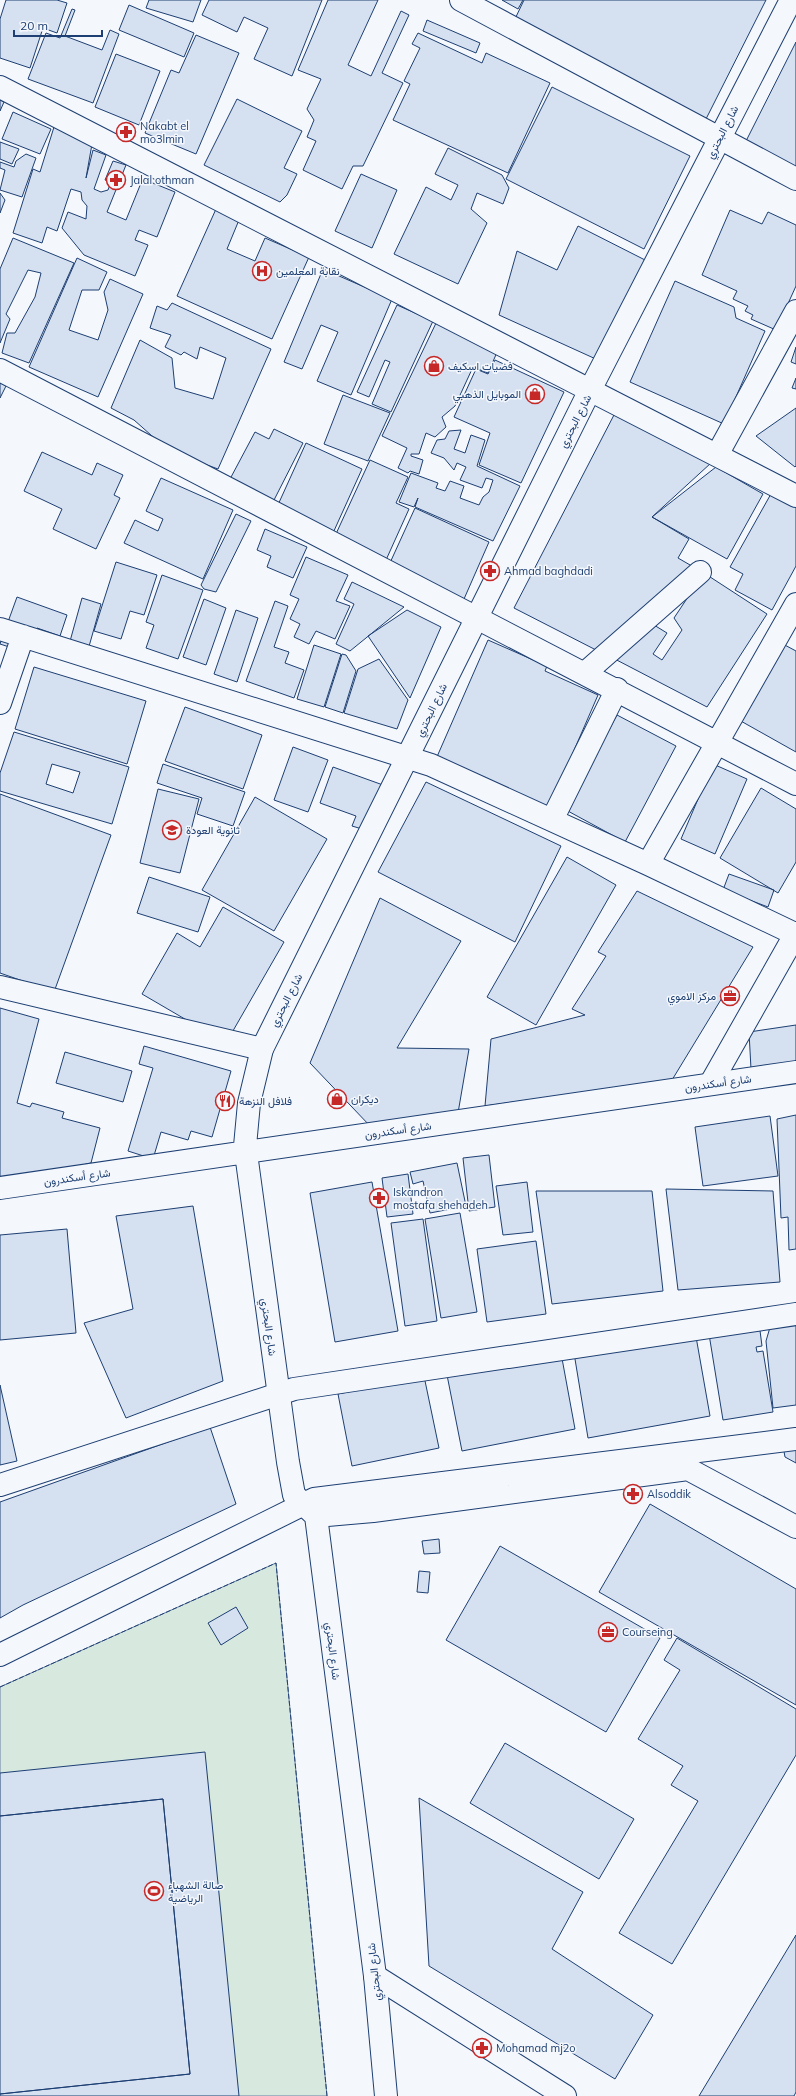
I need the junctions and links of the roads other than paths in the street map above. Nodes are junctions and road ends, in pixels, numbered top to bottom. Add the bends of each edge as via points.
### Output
1 (461, 0) edge
2 (791, 0) edge
3 (0, 87) edge
4 (719, 138) junction
5 (796, 179) edge
6 (796, 311) edge
7 (0, 370) edge
8 (590, 390) junction
9 (717, 456) junction
10 (796, 496) edge
11 (700, 572) dead end
12 (796, 604) edge
13 (477, 617) junction
14 (0, 629) edge
15 (23, 636) junction
16 (585, 673) junction
17 (617, 689) junction
18 (0, 704) edge
19 (718, 742) junction
20 (407, 757) junction
21 (796, 784) edge
22 (552, 820) junction
23 (648, 864) junction
24 (796, 934) edge
25 (0, 987) edge
26 (262, 1049) junction
27 (796, 1072) edge
28 (711, 1083) junction
29 (245, 1152) junction
30 (0, 1188) edge
31 (796, 1314) edge
32 (279, 1395) junction
33 (796, 1439) edge
34 (0, 1485) edge
35 (310, 1510) junction
36 (796, 1527) edge
37 (0, 1655) edge
38 (375, 1976) junction
39 (386, 2096) edge
40 (565, 2096) edge

1 - 4 street
2 - 4 street, شارع البحتري
3 - 8 street
4 - 5 street
4 - 8 street, شارع البحتري
6 - 9 street
7 - 13 street
8 - 9 street
8 - 13 street, شارع البحتري
9 - 10 street
11 - 16 street
12 - 19 street
13 - 16 street
13 - 20 street, شارع البحتري
14 - 15 street
15 - 18 street
15 - 20 street
16 - 17 street
17 - 19 street
17 - 22 street
19 - 21 street
19 - 23 street
20 - 22 street
20 - 26 street, شارع البحتري
22 - 23 street
23 - 24 street
24 - 28 street
25 - 26 street
26 - 29 street, شارع البحتري via 249,1103
27 - 28 street, شارع أسكندرون
28 - 29 street, شارع أسكندرون
29 - 30 street, شارع أسكندرون
29 - 32 street, شارع البحتري
31 - 32 street via 294,1389
32 - 34 street
32 - 35 street, شارع البحتري via 294,1495
33 - 35 street via 314,1499
35 - 36 street via 373,1511 688,1469
35 - 37 street
35 - 38 street, شارع البحتري
38 - 39 street, شارع البحتري
38 - 40 street

